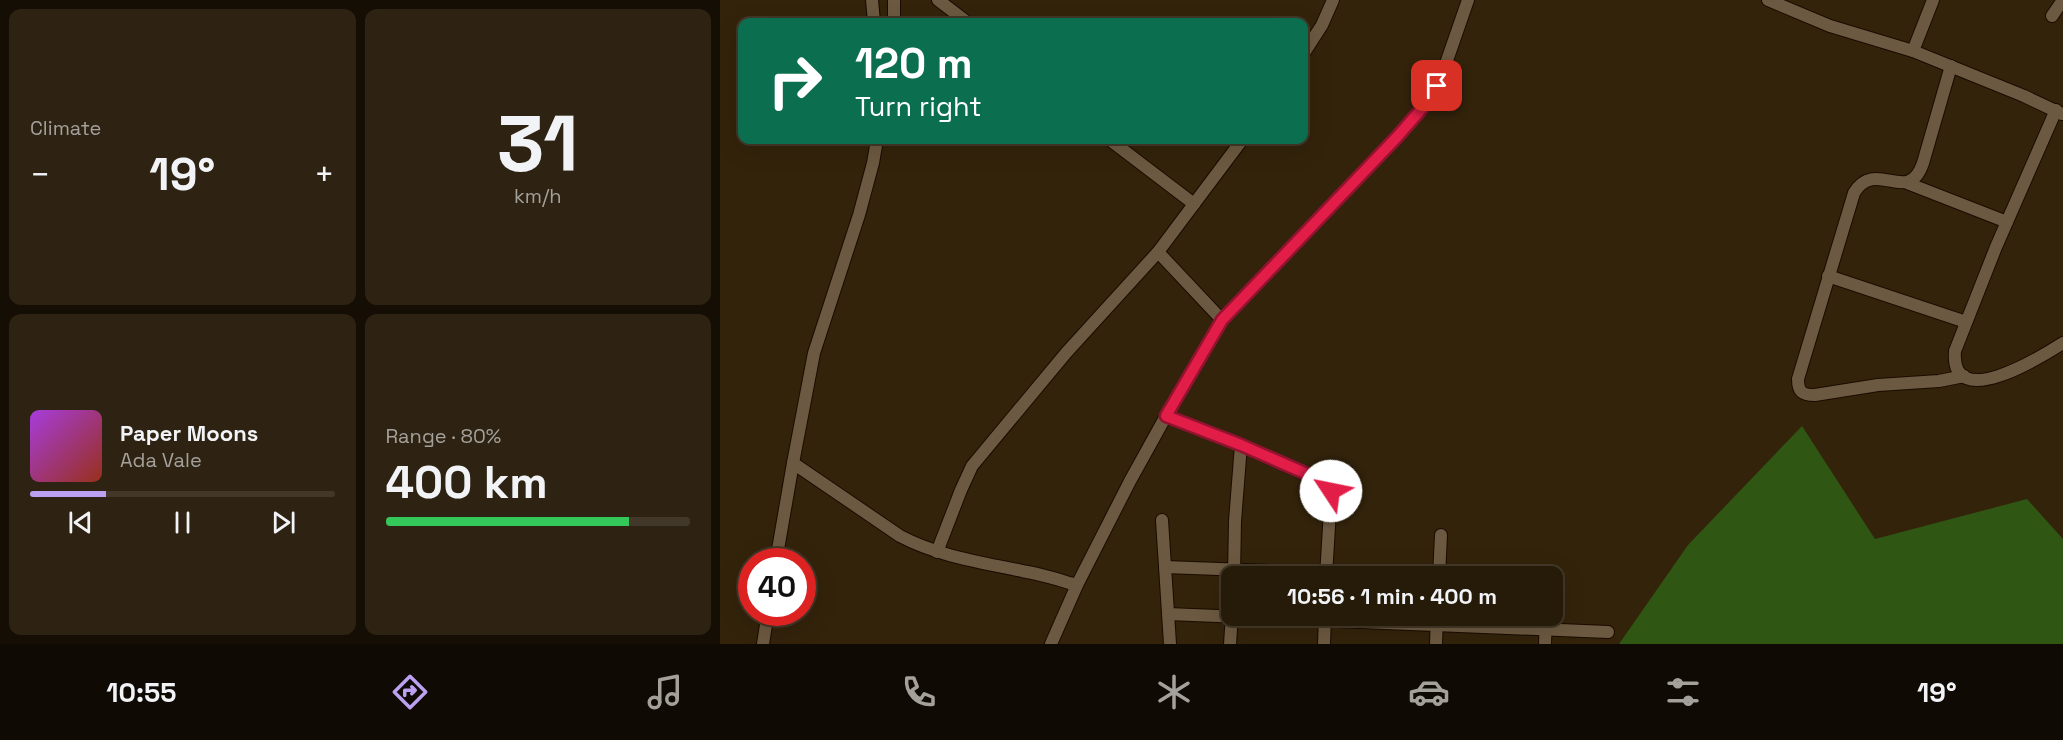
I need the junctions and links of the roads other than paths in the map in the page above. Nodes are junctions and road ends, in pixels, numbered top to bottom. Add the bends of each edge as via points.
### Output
1 (872, 0) edge
2 (894, 0) edge
3 (938, 0) edge
4 (1333, 0) edge
5 (1468, 0) edge
6 (1768, 0) edge
7 (1933, 0) edge
8 (2063, 0) edge
9 (2052, 16) dead end
10 (874, 18) edge
11 (894, 18) edge
12 (962, 18) edge
13 (1308, 48) edge
14 (1913, 51) junction
15 (1951, 66) junction
16 (2059, 112) edge
17 (876, 144) edge
18 (1115, 144) edge
19 (1239, 144) edge
20 (1907, 183) junction
21 (1194, 204) junction
22 (2007, 222) junction
23 (1158, 252) junction
24 (1828, 276) junction
25 (1222, 320) junction
26 (1966, 322) junction
27 (2063, 343) edge
28 (1964, 376) junction
29 (1166, 416) junction
30 (1241, 445) junction
31 (793, 463) junction
32 (1162, 520) dead end
33 (1441, 535) dead end
34 (778, 548) edge
35 (937, 552) junction
36 (1234, 566) edge
37 (1327, 566) edge
38 (1439, 566) edge
39 (1165, 567) junction
40 (1221, 571) edge
41 (1077, 585) junction
42 (1168, 614) junction
43 (1221, 616) edge
44 (766, 626) edge
45 (1231, 626) edge
46 (1325, 626) edge
47 (1437, 626) edge
48 (1510, 626) edge
49 (1546, 629) junction
50 (1608, 632) dead end
51 (763, 644) edge
52 (1051, 644) edge
53 (1170, 644) edge
54 (1230, 644) edge
55 (1324, 644) edge
56 (1436, 644) edge
57 (1545, 644) edge

1 - 10 street
2 - 11 street
3 - 12 street
4 - 13 street
5 - 25 street via 1443,72 1419,112
6 - 14 street via 1830,26
7 - 14 street
8 - 9 street
14 - 15 street
15 - 16 street
15 - 20 street via 1920,172
16 - 22 street
17 - 31 street via 865,193 814,353
18 - 21 street
19 - 21 street
20 - 22 street
20 - 24 street via 1870,179 1857,188
21 - 23 street
22 - 26 street
23 - 25 street
23 - 35 street via 1066,353 972,466
24 - 26 street
24 - 28 street via 1798,379 1801,392 1815,395
25 - 29 street
26 - 28 street via 1954,358
27 - 28 street via 2007,374 1978,380
29 - 30 street
29 - 41 street
30 - 36 street
30 - 37 street via 1329,484
31 - 34 street
31 - 35 street via 900,536
32 - 39 street
33 - 38 street
35 - 41 street
39 - 40 street
39 - 42 street
41 - 52 street
42 - 43 street
42 - 53 street
44 - 51 street
45 - 54 street
46 - 55 street
47 - 56 street
48 - 49 street
49 - 50 street
49 - 57 street

